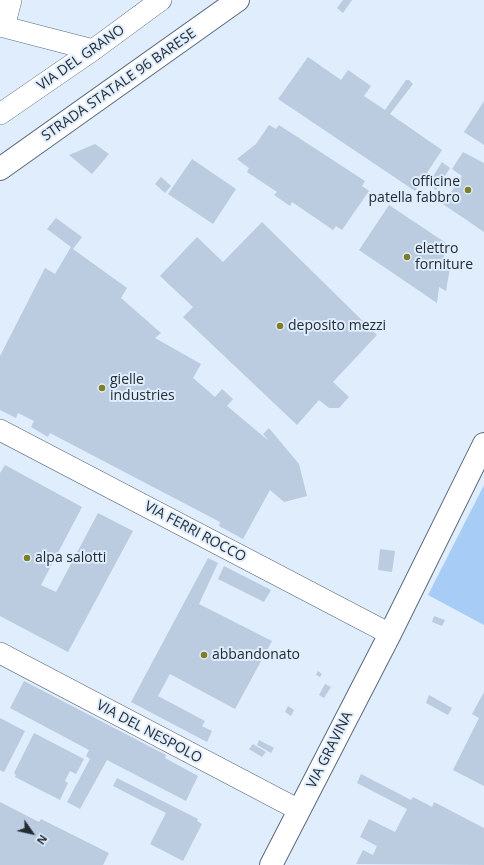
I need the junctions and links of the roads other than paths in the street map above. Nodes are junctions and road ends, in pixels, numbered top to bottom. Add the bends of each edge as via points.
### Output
1 (11, 0) edge
2 (161, 0) edge
3 (238, 0) edge
4 (2, 26) edge
5 (93, 50) junction
6 (0, 114) edge
7 (0, 169) edge
8 (0, 430) edge
9 (484, 444) edge
10 (390, 634) junction
11 (0, 653) edge
12 (299, 810) junction
13 (271, 865) edge

1 - 4 street
2 - 5 street, VIA DEL GRANO
3 - 7 main road, STRADA STATALE 96 BARESE
4 - 5 street
5 - 6 street, VIA DEL GRANO
8 - 10 street, VIA FERRI ROCCO
9 - 10 main road, VIA GRAVINA
10 - 12 main road, VIA GRAVINA
11 - 12 street, VIA DEL NESPOLO
12 - 13 main road, VIA GRAVINA

